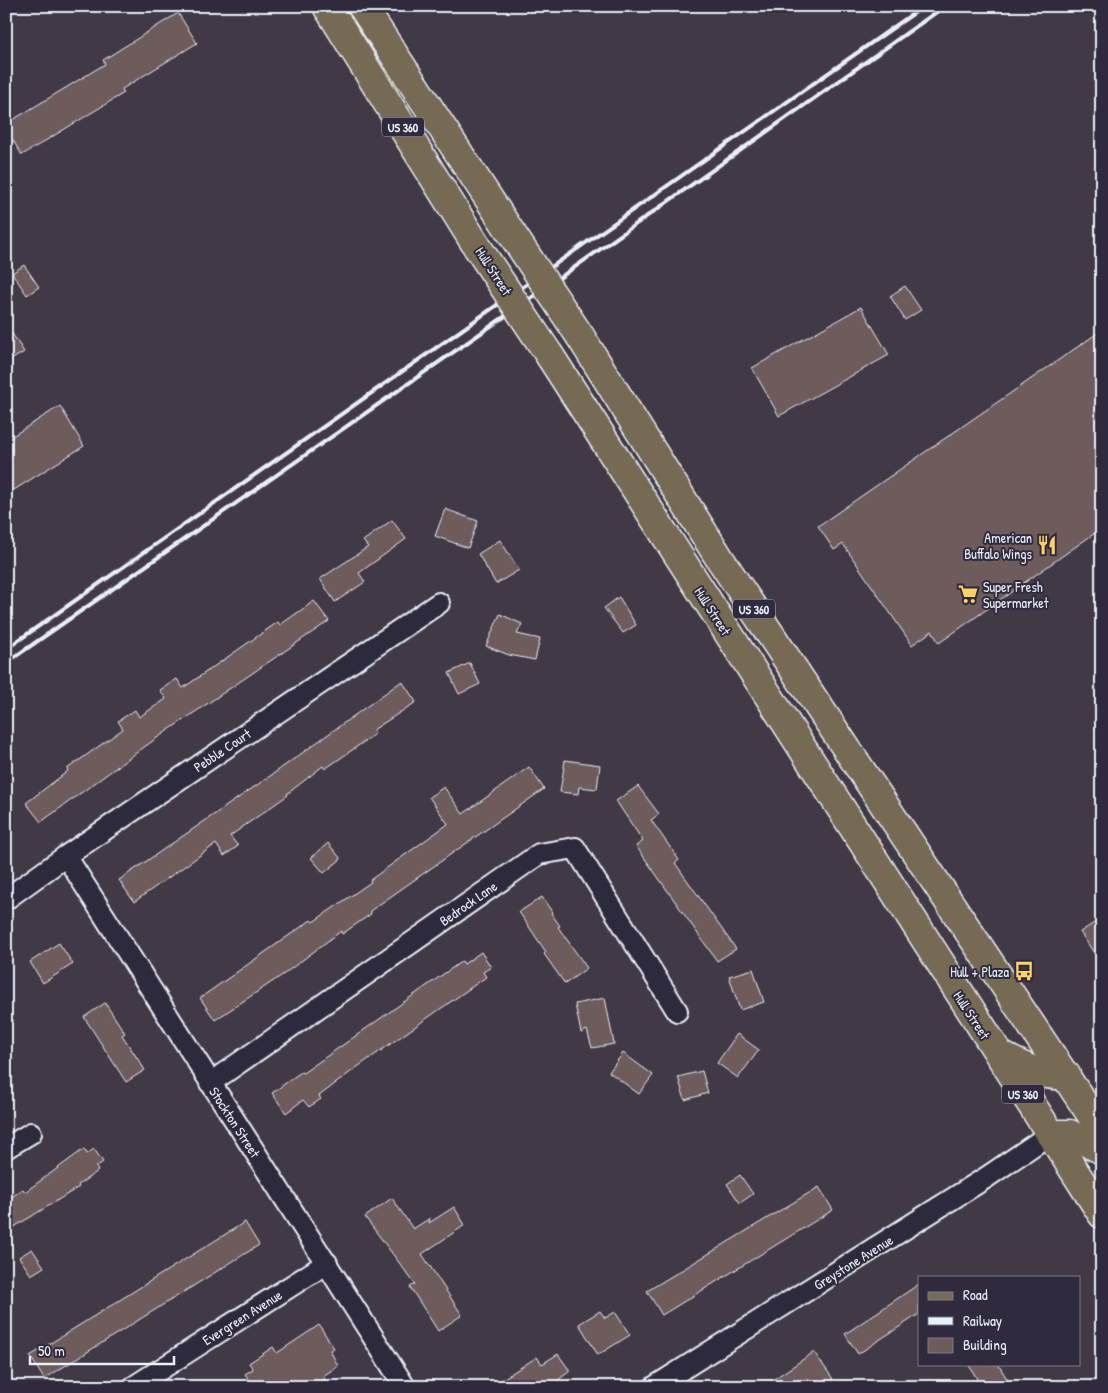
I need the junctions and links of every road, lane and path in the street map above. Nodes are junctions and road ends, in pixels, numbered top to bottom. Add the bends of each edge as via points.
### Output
1 (327, 6) edge
2 (362, 6) edge
3 (438, 603) dead end
4 (66, 856) junction
5 (6, 899) edge
6 (676, 1011) dead end
7 (997, 1054) junction
8 (1066, 1075) junction
9 (210, 1082) junction
10 (1102, 1131) edge
11 (30, 1132) dead end
12 (1050, 1134) junction
13 (6, 1148) edge
14 (1102, 1150) edge
15 (1102, 1214) edge
16 (327, 1263) junction
17 (133, 1387) edge
18 (405, 1387) edge
19 (654, 1387) edge

1 - 7 main road, Hull Street / US 360, bridge via 478,248
2 - 8 main road, US 360, bridge via 580,336 720,559 870,781 932,880
3 - 4 street, Pebble Court
4 - 5 street, Pebble Court
4 - 9 street, Stockton Street
6 - 9 street, Bedrock Lane via 575,848 539,854
7 - 8 main road via 1030,1070 1052,1076
7 - 12 main road, Hull Street / US 360
8 - 10 main road, US 360
9 - 16 street, Stockton Street
11 - 13 street
12 - 14 main road via 1070,1134
12 - 15 main road, Hull Street / US 360
12 - 19 street, Greystone Avenue
16 - 17 street, Evergreen Avenue
16 - 18 street, Stockton Street

